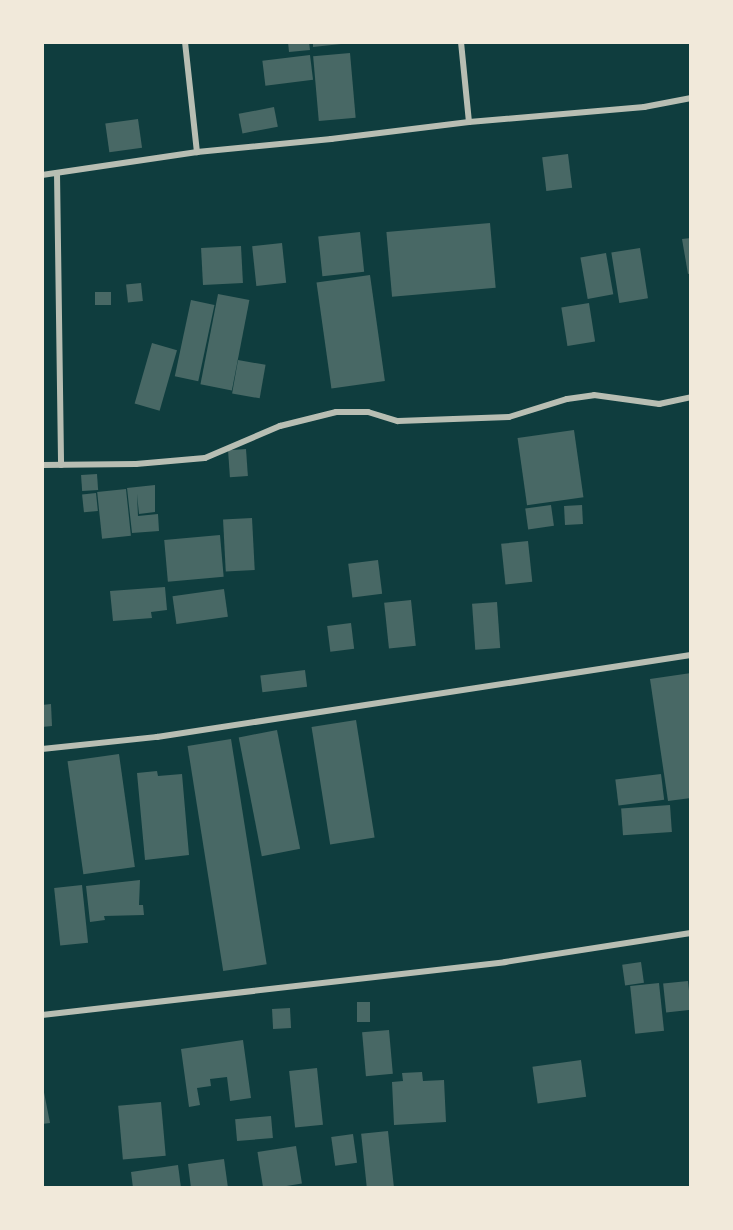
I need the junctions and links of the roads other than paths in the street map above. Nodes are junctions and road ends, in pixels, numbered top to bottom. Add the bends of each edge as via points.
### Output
1 (185, 42) edge
2 (461, 42) edge
3 (691, 98) edge
4 (469, 122) junction
5 (197, 152) junction
6 (57, 173) junction
7 (42, 175) edge
8 (691, 397) edge
9 (42, 465) edge
10 (61, 465) junction
11 (691, 655) edge
12 (42, 749) edge
13 (691, 933) edge
14 (42, 1015) edge

1 - 5 street
2 - 4 street
3 - 4 street via 644,107
4 - 5 street
5 - 6 street
6 - 7 street
6 - 10 street
8 - 10 street via 659,404 594,395 508,417 398,421 368,412 336,412 280,426 205,458
9 - 10 street
11 - 12 street via 157,737
13 - 14 street via 505,962

